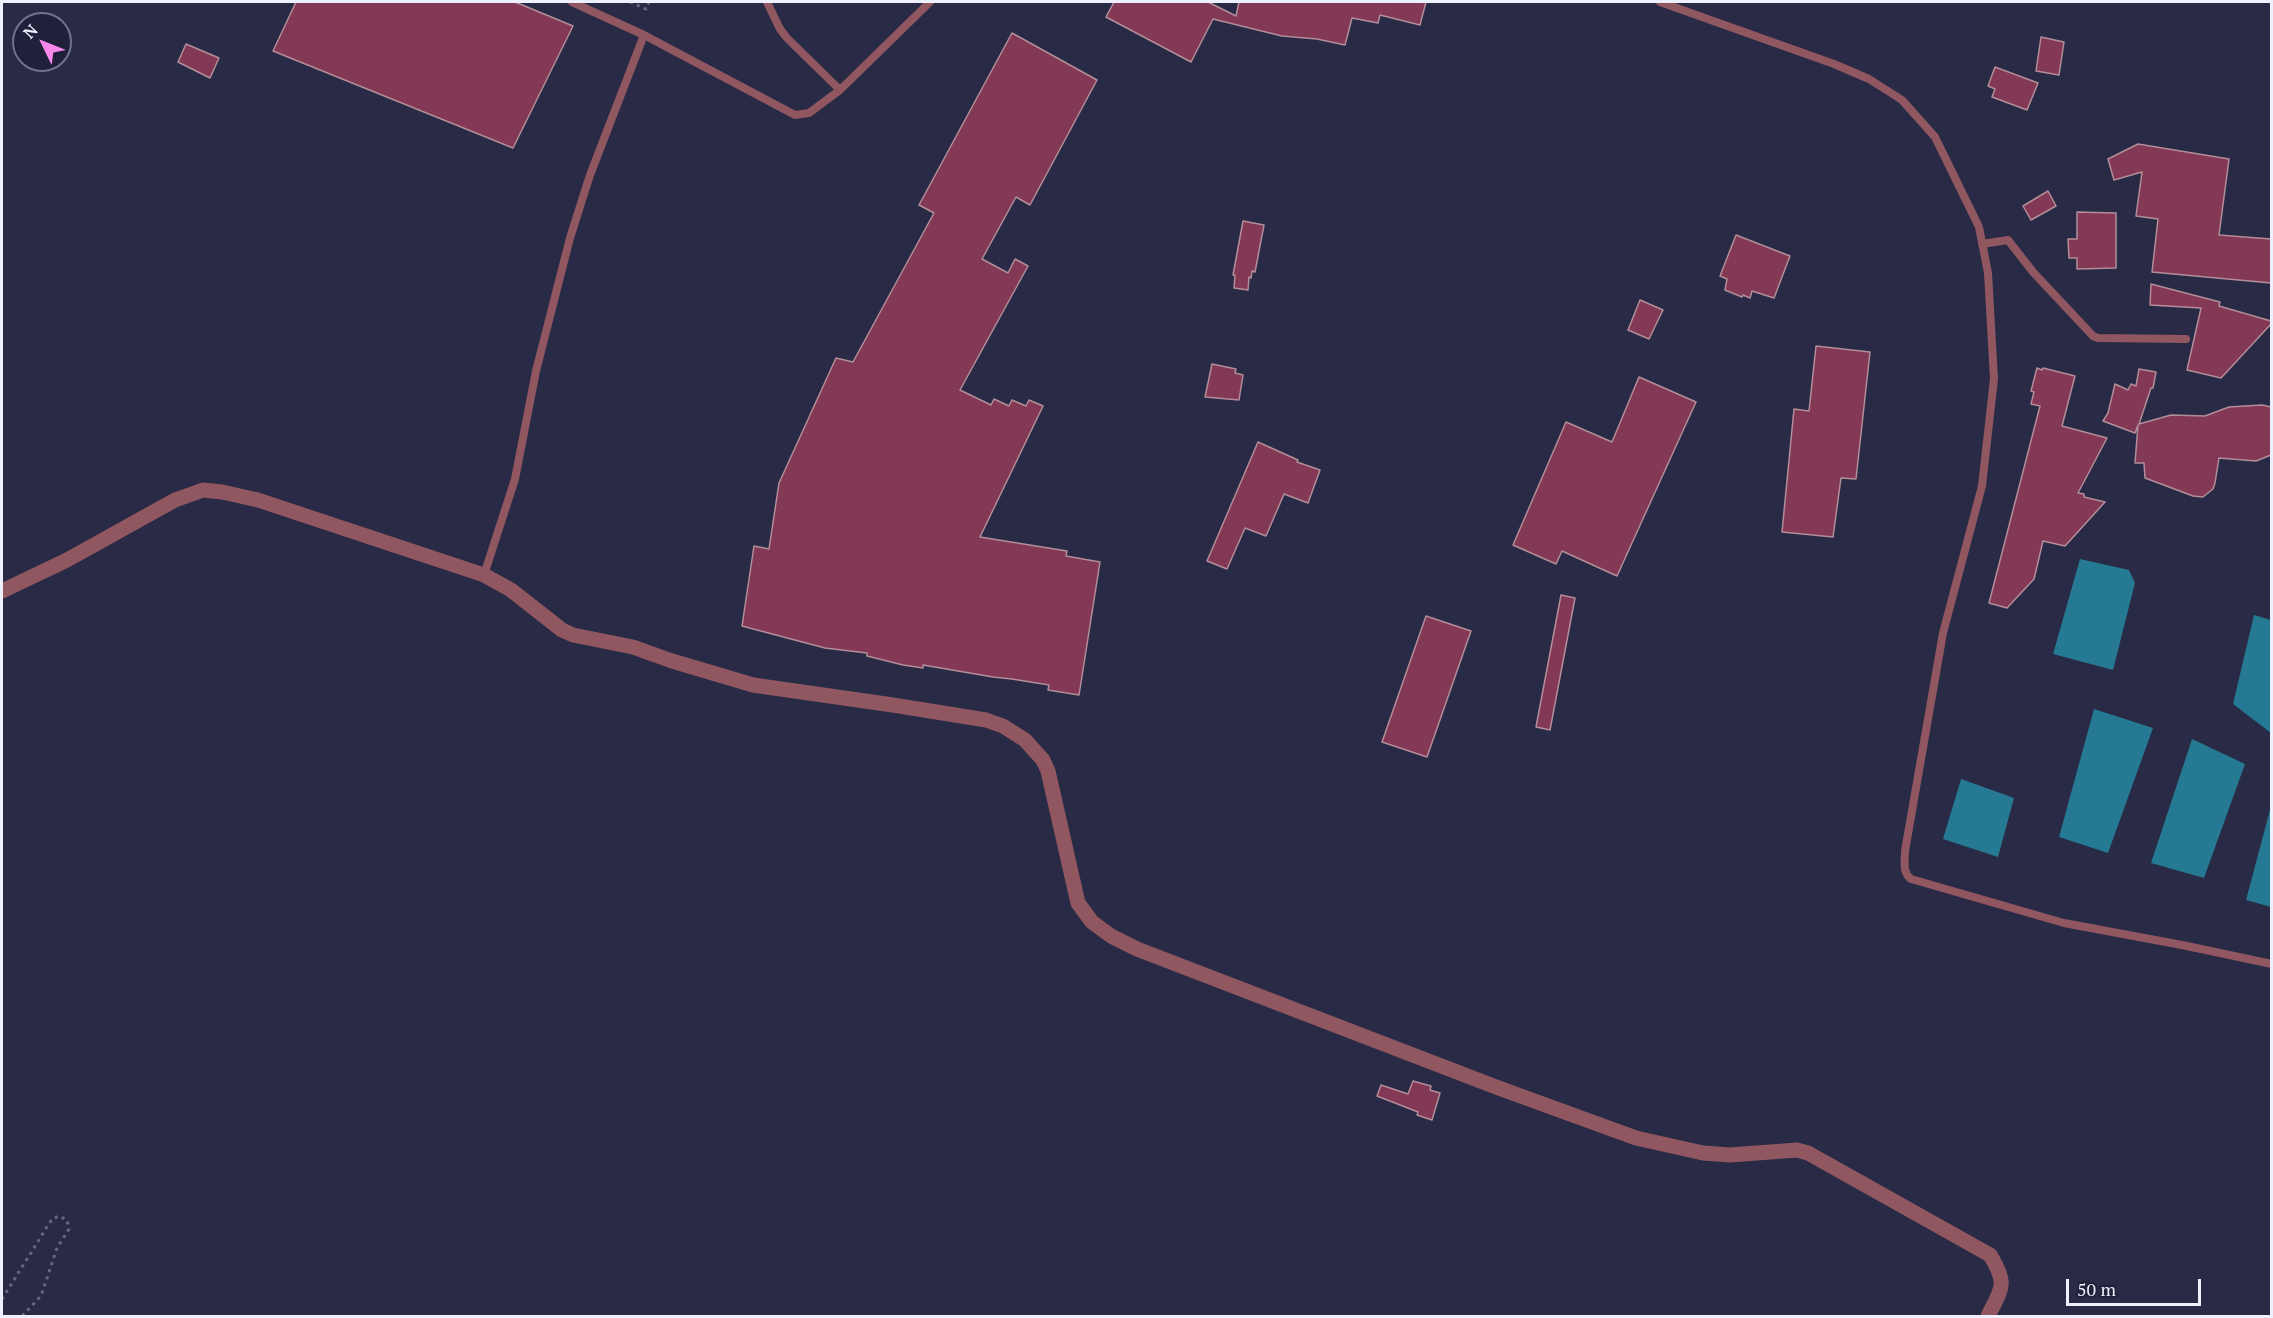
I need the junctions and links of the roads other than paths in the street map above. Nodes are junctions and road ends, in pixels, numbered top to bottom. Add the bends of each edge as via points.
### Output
1 (572, 2) edge
2 (767, 2) edge
3 (930, 2) edge
4 (1660, 2) edge
5 (644, 35) junction
6 (840, 90) junction
7 (1982, 244) junction
8 (2186, 339) dead end
9 (484, 575) junction
10 (2, 591) edge
11 (2271, 964) edge
12 (1988, 1317) edge

1 - 5 lane
2 - 6 lane via 787,38
3 - 6 lane
4 - 7 lane via 1834,64 1869,79 1902,100 1935,137 1979,227
5 - 6 lane via 795,115 809,113
5 - 9 lane via 573,229 536,371 515,479
7 - 8 lane via 2008,240 2093,336
7 - 11 lane via 1988,273 1994,379 1982,486 1942,633 1905,851 1905,871 1911,879 2064,922
9 - 10 street via 258,500 203,490 175,500
9 - 12 street via 573,634 633,647 753,685 904,706 1003,726 1025,740 1043,760 1078,903 1092,922 1111,936 1636,1138 1703,1153 1808,1153 1990,1255 2003,1282

